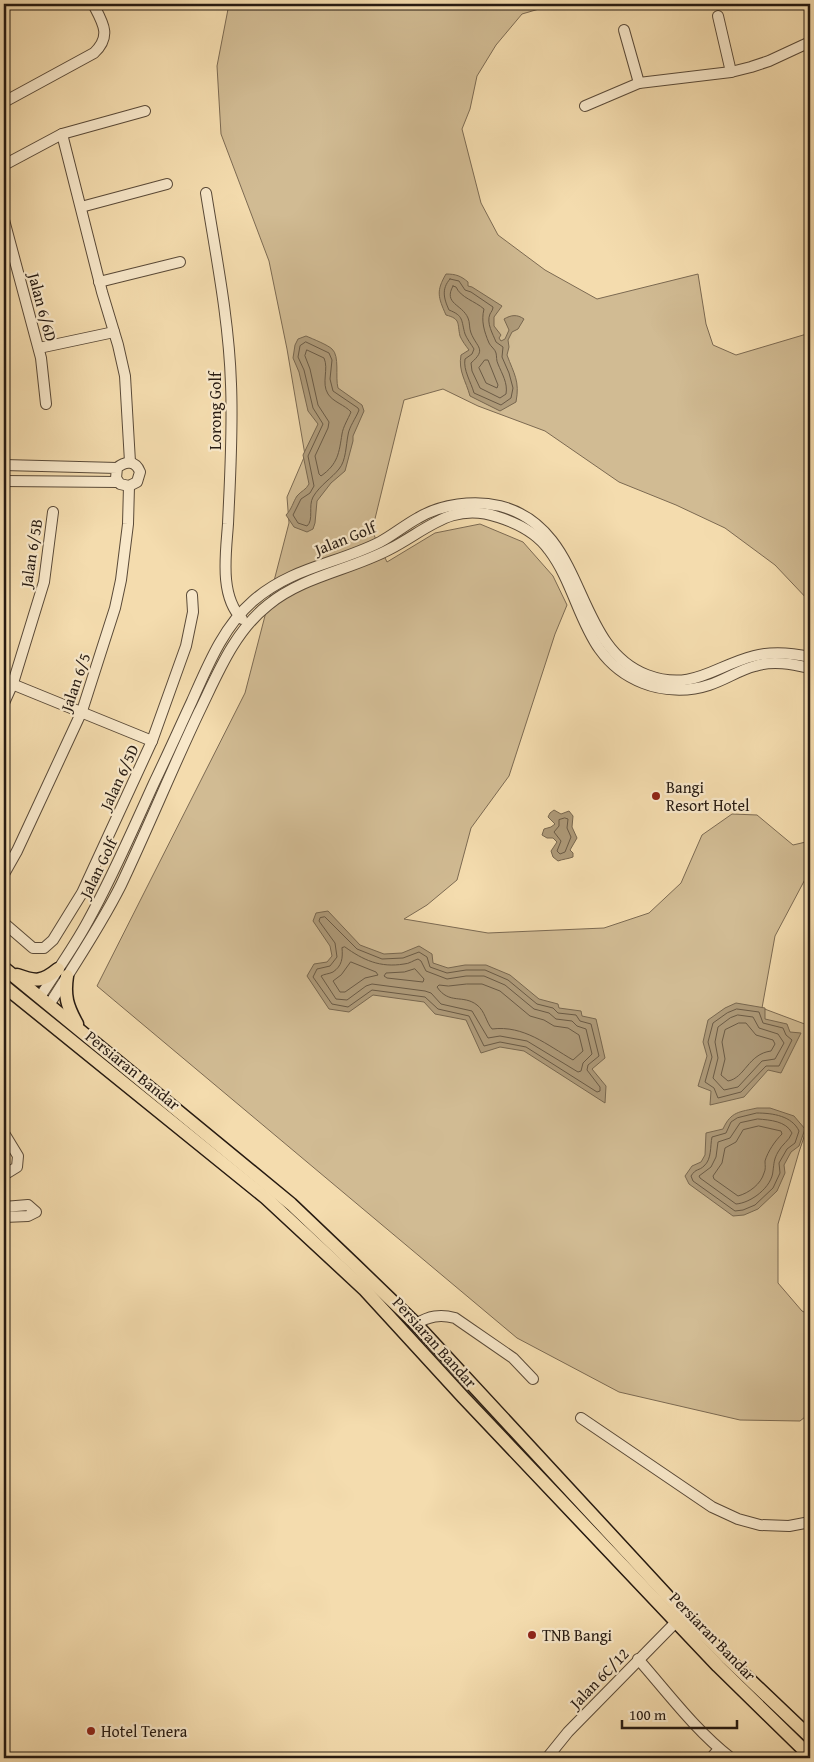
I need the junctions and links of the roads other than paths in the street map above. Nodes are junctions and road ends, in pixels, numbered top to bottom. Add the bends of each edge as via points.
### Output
1 (93, 4) edge
2 (718, 16) dead end
3 (624, 30) dead end
4 (810, 42) edge
5 (732, 72) junction
6 (639, 82) junction
7 (4, 102) edge
8 (585, 106) dead end
9 (145, 111) dead end
10 (62, 134) junction
11 (4, 165) edge
12 (168, 184) dead end
13 (206, 193) dead end
14 (81, 207) junction
15 (4, 220) edge
16 (180, 262) dead end
17 (100, 282) junction
18 (114, 332) junction
19 (39, 348) junction
20 (46, 404) dead end
21 (130, 462) junction
22 (4, 465) edge
23 (117, 468) junction
24 (4, 481) edge
25 (118, 482) junction
26 (130, 486) junction
27 (53, 512) dead end
28 (228, 591) junction
29 (192, 595) dead end
30 (254, 600) junction
31 (238, 615) junction
32 (247, 624) junction
33 (226, 631) junction
34 (810, 657) edge
35 (810, 668) edge
36 (12, 684) junction
37 (4, 702) edge
38 (82, 711) junction
39 (152, 741) junction
40 (4, 874) edge
41 (109, 881) junction
42 (120, 885) junction
43 (4, 923) edge
44 (5, 972) edge
45 (62, 973) junction
46 (4, 986) edge
47 (43, 1002) junction
48 (82, 1032) junction
49 (98, 1063) junction
50 (4, 1133) edge
51 (4, 1175) edge
52 (4, 1207) edge
53 (4, 1217) edge
54 (416, 1324) junction
55 (533, 1379) dead end
56 (581, 1418) dead end
57 (810, 1522) edge
58 (676, 1622) junction
59 (638, 1659) junction
60 (810, 1737) edge
61 (719, 1748) junction
62 (810, 1756) edge
63 (547, 1758) edge
64 (711, 1758) edge
65 (731, 1758) edge

1 - 7 street via 102,20 105,39 100,47
2 - 5 street
3 - 6 street
4 - 5 street via 769,61
5 - 6 street
6 - 8 street
9 - 10 street
10 - 11 street
10 - 14 street
12 - 14 street
13 - 28 street, Lorong Golf via 224,307 231,384 226,549
14 - 17 street
15 - 19 street, Jalan 6/6D
16 - 17 street
17 - 18 street
18 - 19 street
18 - 21 street via 125,376
19 - 20 street, Jalan 6/6D
21 - 23 street
21 - 26 street via 138,468 140,476
22 - 23 street
23 - 25 street
24 - 25 street
25 - 26 street
26 - 38 street, Jalan 6/5 via 116,608
27 - 36 street, Jalan 6/5B via 44,582
28 - 30 street via 237,597
28 - 31 street, Lorong Golf
28 - 33 street
29 - 39 street, Jalan 6/5D via 193,612 186,646
30 - 31 street, Jalan Golf
30 - 34 street, Jalan Golf via 292,576 379,542 420,516 460,504 488,504 502,506 541,527 565,560 602,637 622,660 644,674 686,680 757,655 781,653
31 - 32 street, Lorong Golf
31 - 33 street, Jalan Golf
32 - 35 street, Jalan Golf via 283,594 379,555 435,522 458,514 482,514 497,516 529,531 548,549 595,644 609,661 632,679 657,687 692,689 763,664
32 - 42 street, Jalan Golf via 223,662
33 - 41 street, Jalan Golf
36 - 37 street, Jalan 6/5B
36 - 38 street
38 - 39 street
38 - 40 street, Jalan 6/5
39 - 43 street, Jalan 6/5D via 82,893 53,940 44,948 33,948
41 - 42 street
41 - 45 street, Jalan Golf
42 - 45 street, Jalan Golf via 94,934
44 - 45 main road via 31,980
44 - 47 main road, Persiaran Bandar
45 - 47 street, Jalan Golf
45 - 48 main road via 70,1013
46 - 49 main road, Persiaran Bandar
47 - 48 main road, Persiaran Bandar
47 - 49 main road via 81,1040
48 - 54 main road, Persiaran Bandar via 291,1204
49 - 58 main road, Persiaran Bandar via 266,1198 364,1289
50 - 51 street via 18,1156 17,1167
52 - 53 street via 28,1205 36,1212 28,1216
54 - 55 street via 432,1316 455,1318 512,1358
54 - 60 main road, Persiaran Bandar via 684,1615
56 - 57 street via 712,1507 738,1519 760,1525 789,1526
58 - 59 street, Jalan 6C/12
58 - 62 main road, Persiaran Bandar
59 - 61 street
59 - 63 street, Jalan 6C/12
61 - 64 street
61 - 65 street

